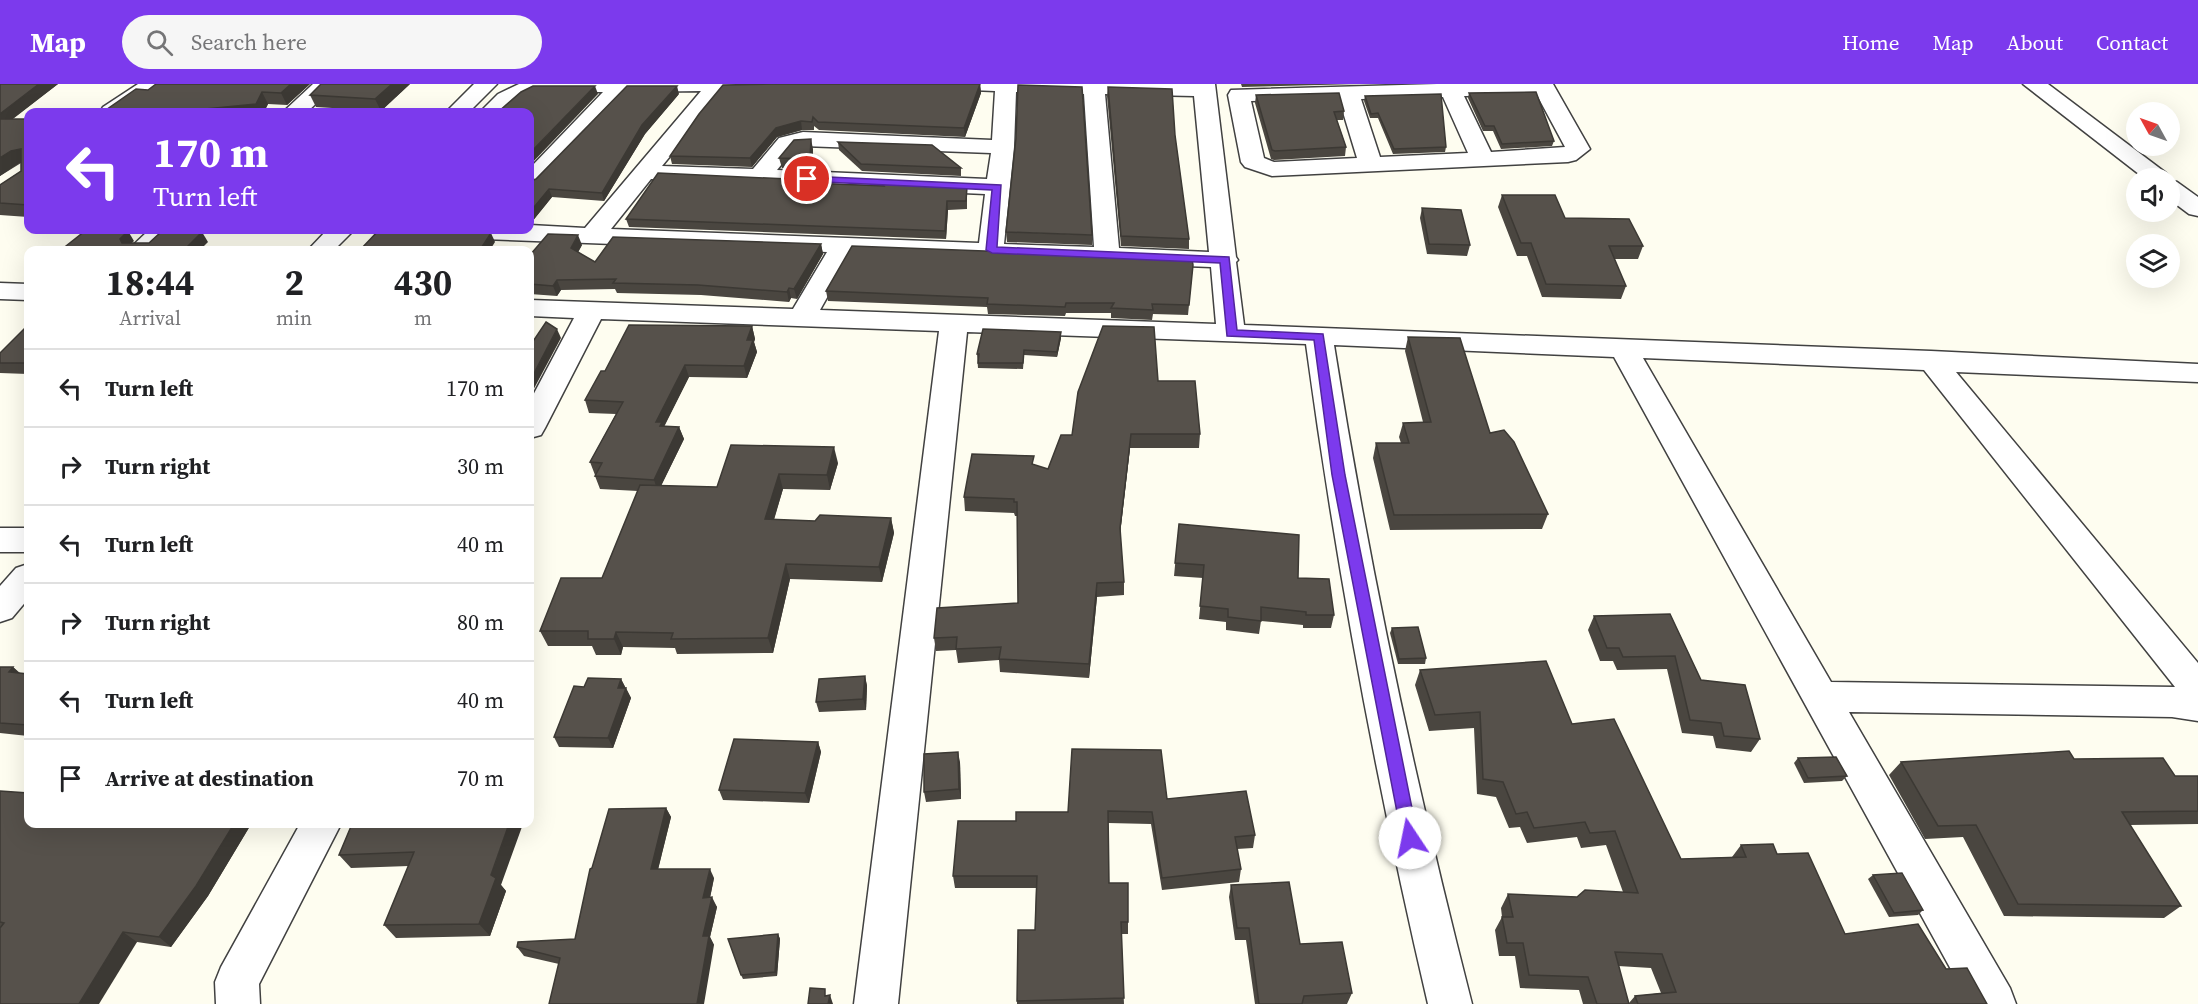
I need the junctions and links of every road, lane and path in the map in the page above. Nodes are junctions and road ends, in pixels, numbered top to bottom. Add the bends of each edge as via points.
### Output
1 (152, 84) edge
2 (326, 84) edge
3 (486, 84) edge
4 (718, 84) edge
5 (742, 84) edge
6 (955, 84) edge
7 (2034, 84) edge
8 (622, 85) edge
9 (1006, 85) edge
10 (1543, 86) edge
11 (1204, 87) edge
12 (1094, 89) junction
13 (1451, 91) junction
14 (1348, 93) junction
15 (117, 108) edge
16 (299, 108) edge
17 (461, 108) edge
18 (495, 108) edge
19 (1003, 147) junction
20 (1483, 159) junction
21 (1371, 164) junction
22 (2145, 168) edge
23 (645, 172) junction
24 (534, 177) edge
25 (759, 177) junction
26 (997, 187) junction
27 (2180, 195) edge
28 (2198, 209) edge
29 (534, 232) edge
30 (158, 234) edge
31 (337, 234) edge
32 (593, 234) junction
33 (844, 244) junction
34 (145, 246) edge
35 (324, 246) edge
36 (992, 250) junction
37 (1107, 256) junction
38 (1225, 260) junction
39 (0, 291) edge
40 (24, 292) edge
41 (534, 308) edge
42 (592, 310) junction
43 (802, 317) junction
44 (954, 323) junction
45 (1231, 333) junction
46 (1319, 336) junction
47 (1624, 350) junction
48 (1931, 360) junction
49 (2198, 373) edge
50 (534, 420) edge
51 (0, 540) edge
52 (24, 540) edge
53 (24, 582) edge
54 (0, 609) edge
55 (2198, 689) edge
56 (1820, 697) junction
57 (2198, 706) edge
58 (319, 828) edge
59 (229, 997) edge
60 (876, 1004) edge
61 (1450, 1004) edge
62 (1994, 1004) edge

1 - 15 street
2 - 16 street
3 - 17 street
4 - 5 street
4 - 8 street
4 - 23 street
6 - 9 street
7 - 22 street
8 - 18 street via 535,86 518,90
8 - 24 street
9 - 12 street
9 - 19 street
10 - 13 street
10 - 20 street via 1578,149 1575,153
11 - 12 street
11 - 38 street
12 - 37 street
13 - 14 street
13 - 20 street
14 - 21 street
14 - 21 street via 1239,95 1253,162 1272,169
19 - 25 street via 794,140 787,143
19 - 26 street
20 - 21 street
23 - 25 street
23 - 32 street
25 - 26 street
26 - 36 street
27 - 28 street
29 - 32 street
30 - 34 street
31 - 35 street
32 - 33 street
33 - 36 street
33 - 43 street
36 - 37 street
37 - 38 street
38 - 45 street
39 - 40 street
41 - 42 street
42 - 43 street
42 - 50 street
43 - 44 street
44 - 45 street
44 - 60 street
45 - 46 street
46 - 47 street
46 - 61 street via 1343,498 1414,861
47 - 48 street
47 - 56 street
48 - 49 street
48 - 55 street
51 - 52 street
53 - 54 street
56 - 57 street via 2161,702
56 - 62 street
58 - 59 street

